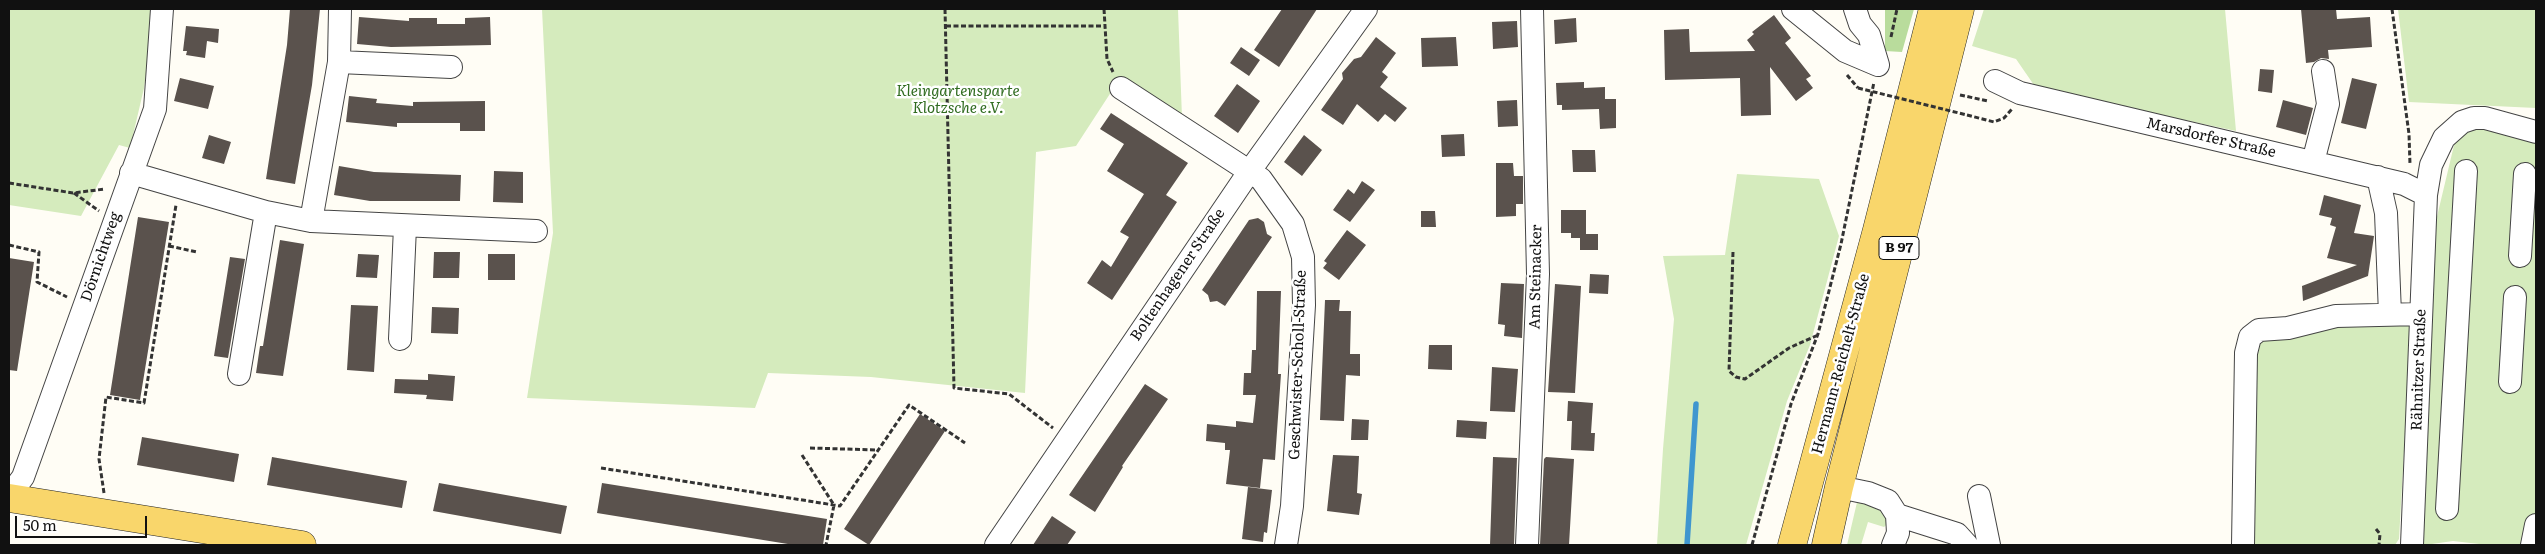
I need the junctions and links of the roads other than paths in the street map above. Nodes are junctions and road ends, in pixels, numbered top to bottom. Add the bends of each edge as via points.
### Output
1 (162, 9) edge
2 (340, 9) edge
3 (1366, 9) edge
4 (1532, 9) edge
5 (1793, 9) edge
6 (1855, 9) edge
7 (1933, 9) edge
8 (1960, 9) edge
9 (338, 62) junction
10 (451, 67) dead end
11 (2323, 71) dead end
12 (1121, 88) road end
13 (1995, 92) road end
14 (2536, 132) edge
15 (2313, 162) junction
16 (2466, 171) dead end
17 (1249, 172) junction
18 (131, 173) junction
19 (2525, 174) dead end
20 (2378, 177) junction
21 (2426, 195) junction
22 (266, 212) junction
23 (312, 221) junction
24 (405, 227) junction
25 (536, 231) dead end
26 (2520, 256) dead end
27 (2515, 297) dead end
28 (2390, 314) junction
29 (2421, 314) junction
30 (400, 339) dead end
31 (239, 374) dead end
32 (2510, 382) dead end
33 (1839, 487) junction
34 (1979, 496) dead end
35 (9, 497) edge
36 (2447, 509) dead end
37 (1897, 514) junction
38 (2536, 525) edge
39 (302, 545) edge
40 (996, 545) edge
41 (1286, 545) edge
42 (1527, 545) edge
43 (1792, 545) edge
44 (1826, 545) edge
45 (1893, 545) edge
46 (1967, 545) edge
47 (1990, 545) edge
48 (2243, 545) edge
49 (2412, 545) edge
50 (2532, 545) edge

1 - 18 street, Dörnichtweg via 155,109
2 - 9 street
3 - 17 street, Boltenhagener Straße
4 - 42 street, Am Steinacker via 1538,274
5 - 6 street via 1845,51 1878,65 1869,35 1860,24
7 - 43 main road, Hermann-Reichelt-Straße / B 97 via 1878,230
8 - 33 main road, Hermann-Reichelt-Straße / B 97
9 - 10 street
9 - 23 street
11 - 15 street via 2328,104
12 - 17 street, Geschwister-Scholl-Straße
13 - 15 street, Marsdorfer Straße via 2020,93
14 - 21 street, Rähnitzer Straße via 2485,118 2462,122 2444,138 2431,165
15 - 20 street, Marsdorfer Straße
16 - 36 street
17 - 40 street, Boltenhagener Straße
17 - 41 street, Geschwister-Scholl-Straße via 1261,179 1293,224 1303,257 1304,305 1292,506
18 - 22 street
18 - 35 street, Dörnichtweg via 24,477
19 - 26 street
20 - 21 street, Marsdorfer Straße via 2404,184
20 - 28 street via 2386,213
21 - 29 street, Rähnitzer Straße
22 - 23 street
22 - 31 street
23 - 24 street
24 - 25 street
24 - 30 street
27 - 32 street
28 - 29 street
28 - 48 street via 2336,316 2288,328 2259,330 2250,337 2246,353
29 - 49 street, Rähnitzer Straße
33 - 37 street via 1888,501
33 - 44 main road, Hermann-Reichelt-Straße / B 97
34 - 47 street
35 - 39 main road
37 - 45 street via 1898,533
37 - 46 street via 1957,534
38 - 50 street

